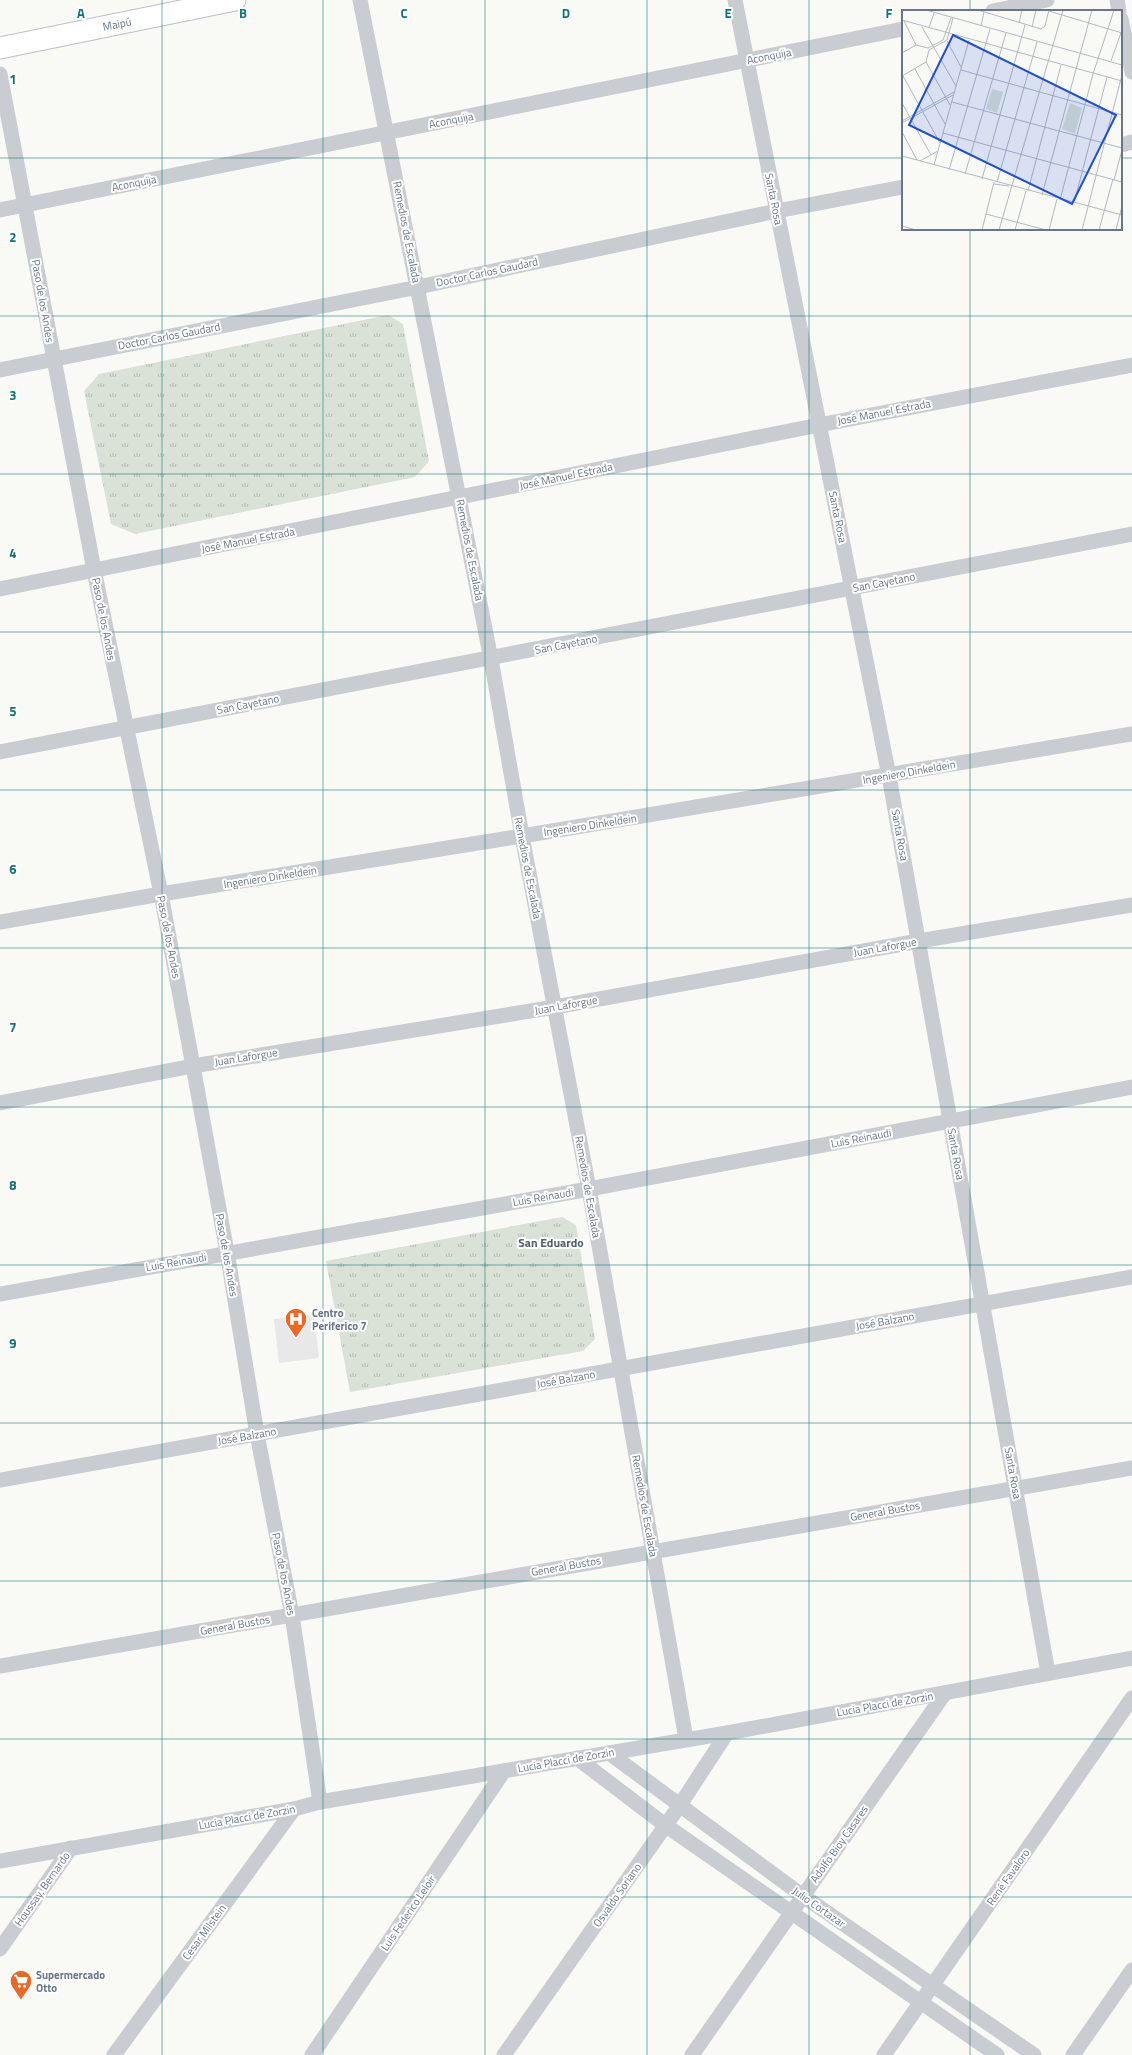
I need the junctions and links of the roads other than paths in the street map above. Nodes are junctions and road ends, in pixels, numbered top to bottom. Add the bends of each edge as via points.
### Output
1 (235, 0) edge
2 (360, 0) edge
3 (735, 0) edge
4 (1048, 0) edge
5 (1117, 0) edge
6 (997, 10) edge
7 (1119, 10) edge
8 (1122, 24) edge
9 (902, 29) edge
10 (0, 48) edge
11 (747, 60) junction
12 (1132, 72) edge
13 (0, 74) edge
14 (387, 133) junction
15 (1132, 142) edge
16 (1122, 144) edge
17 (902, 187) edge
18 (26, 205) junction
19 (0, 210) edge
20 (777, 211) junction
21 (418, 287) junction
22 (54, 359) junction
23 (1132, 364) edge
24 (0, 370) edge
25 (819, 425) junction
26 (460, 498) junction
27 (1132, 534) edge
28 (94, 570) junction
29 (0, 588) edge
30 (853, 588) junction
31 (491, 659) junction
32 (126, 727) junction
33 (1132, 734) edge
34 (0, 752) edge
35 (889, 776) junction
36 (522, 836) junction
37 (161, 894) junction
38 (1132, 905) edge
39 (0, 922) edge
40 (919, 941) junction
41 (555, 1007) junction
42 (193, 1066) junction
43 (1132, 1087) edge
44 (0, 1103) edge
45 (951, 1122) junction
46 (589, 1189) junction
47 (227, 1252) junction
48 (1132, 1277) edge
49 (0, 1294) edge
50 (983, 1303) junction
51 (620, 1369) junction
52 (257, 1434) junction
53 (1132, 1468) edge
54 (0, 1480) edge
55 (1016, 1488) junction
56 (654, 1551) junction
57 (292, 1615) junction
58 (1132, 1658) edge
59 (0, 1666) edge
60 (1048, 1673) junction
61 (946, 1693) junction
62 (1132, 1698) edge
63 (727, 1732) junction
64 (686, 1739) junction
65 (609, 1753) junction
66 (577, 1758) junction
67 (504, 1772) junction
68 (320, 1802) junction
69 (680, 1805) junction
70 (294, 1809) junction
71 (665, 1825) junction
72 (71, 1848) junction
73 (0, 1861) edge
74 (803, 1896) junction
75 (791, 1914) junction
76 (0, 1949) edge
77 (1132, 1970) edge
78 (933, 1986) junction
79 (921, 2003) junction
80 (114, 2055) edge
81 (312, 2055) edge
82 (504, 2055) edge
83 (692, 2055) edge
84 (884, 2055) edge
85 (997, 2055) edge
86 (1034, 2055) edge
87 (1073, 2055) edge

1 - 10 main road, Maipú
2 - 14 street, Remedios de Escalada
3 - 11 street, Santa Rosa
4 - 6 street
5 - 7 street
8 - 12 street
9 - 11 street, Aconquija
11 - 14 street, Aconquija
11 - 20 street, Santa Rosa
13 - 18 street, Paso de los Andes
14 - 18 street, Aconquija
14 - 21 street, Remedios de Escalada
15 - 16 street
17 - 20 street, Doctor Carlos Gaudard
18 - 19 street, Aconquija
18 - 22 street, Paso de los Andes
20 - 21 street, Doctor Carlos Gaudard
20 - 25 street, Santa Rosa
21 - 22 street, Doctor Carlos Gaudard
21 - 26 street, Remedios de Escalada
22 - 24 street, Doctor Carlos Gaudard
22 - 28 street, Paso de los Andes
23 - 25 street, José Manuel Estrada
25 - 26 street, José Manuel Estrada
25 - 30 street, Santa Rosa
26 - 28 street, José Manuel Estrada
26 - 31 street, Remedios de Escalada
27 - 30 street, San Cayetano
28 - 29 street, José Manuel Estrada
28 - 32 street, Paso de los Andes
30 - 31 street, San Cayetano
30 - 35 street, Santa Rosa
31 - 32 street, San Cayetano
31 - 36 street, Remedios de Escalada
32 - 34 street, San Cayetano
32 - 37 street, Paso de los Andes
33 - 35 street, Ingeniero Dinkeldein
35 - 36 street, Ingeniero Dinkeldein
35 - 40 street, Santa Rosa
36 - 37 street, Ingeniero Dinkeldein
36 - 41 street, Remedios de Escalada
37 - 39 street, Ingeniero Dinkeldein
37 - 42 street, Paso de los Andes
38 - 40 street, Juan Laforgue
40 - 41 street, Juan Laforgue
40 - 45 street, Santa Rosa
41 - 42 street, Juan Laforgue
41 - 46 street, Remedios de Escalada
42 - 44 street, Juan Laforgue
42 - 47 street, Paso de los Andes
43 - 45 street, Luis Reinaudi
45 - 46 street, Luis Reinaudi
45 - 50 street, Santa Rosa
46 - 47 street, Luis Reinaudi
46 - 51 street, Remedios de Escalada
47 - 49 street, Luis Reinaudi
47 - 52 street, Paso de los Andes
48 - 50 street, José Balzano
50 - 51 street, José Balzano
50 - 55 street, Santa Rosa
51 - 52 street, José Balzano
51 - 56 street, Remedios de Escalada
52 - 54 street, José Balzano
52 - 57 street, Paso de los Andes
53 - 55 street, General Bustos
55 - 56 street, General Bustos
55 - 60 street, Santa Rosa
56 - 57 street, General Bustos
56 - 64 street, Remedios de Escalada
57 - 59 street, General Bustos
57 - 68 street, Paso de los Andes
58 - 60 street, Lucia Placci de Zorzin
60 - 61 street, Lucia Placci de Zorzin
61 - 63 street, Lucia Placci de Zorzin
61 - 74 street, Adolfo Bioy Casares
62 - 78 street, René Favaloro
63 - 64 street, Lucia Placci de Zorzin
63 - 69 street, Osvaldo Soriano
64 - 65 street, Lucia Placci de Zorzin
65 - 66 street, Lucia Placci de Zorzin
65 - 69 street, Julio Cortazar
66 - 67 street, Lucia Placci de Zorzin
66 - 71 street, Julio Cortazar
67 - 68 street, Lucia Placci de Zorzin
67 - 81 street, Luis Federico Leloir
68 - 70 street, Lucia Placci de Zorzin
69 - 71 street, Osvaldo Soriano
69 - 74 street, Julio Cortazar
70 - 72 street, Lucia Placci de Zorzin
70 - 80 street, Cesar Milstein
71 - 75 street, Julio Cortazar
71 - 82 street, Osvaldo Soriano
72 - 73 street, Lucia Placci de Zorzin
72 - 76 street, Houssay, Bernardo
74 - 75 street, Adolfo Bioy Casares
74 - 78 street, Julio Cortazar
75 - 79 street, Julio Cortazar
75 - 83 street, Adolfo Bioy Casares
77 - 87 street
78 - 79 street, René Favaloro
78 - 86 street, Julio Cortazar
79 - 84 street, René Favaloro
79 - 85 street, Julio Cortazar

